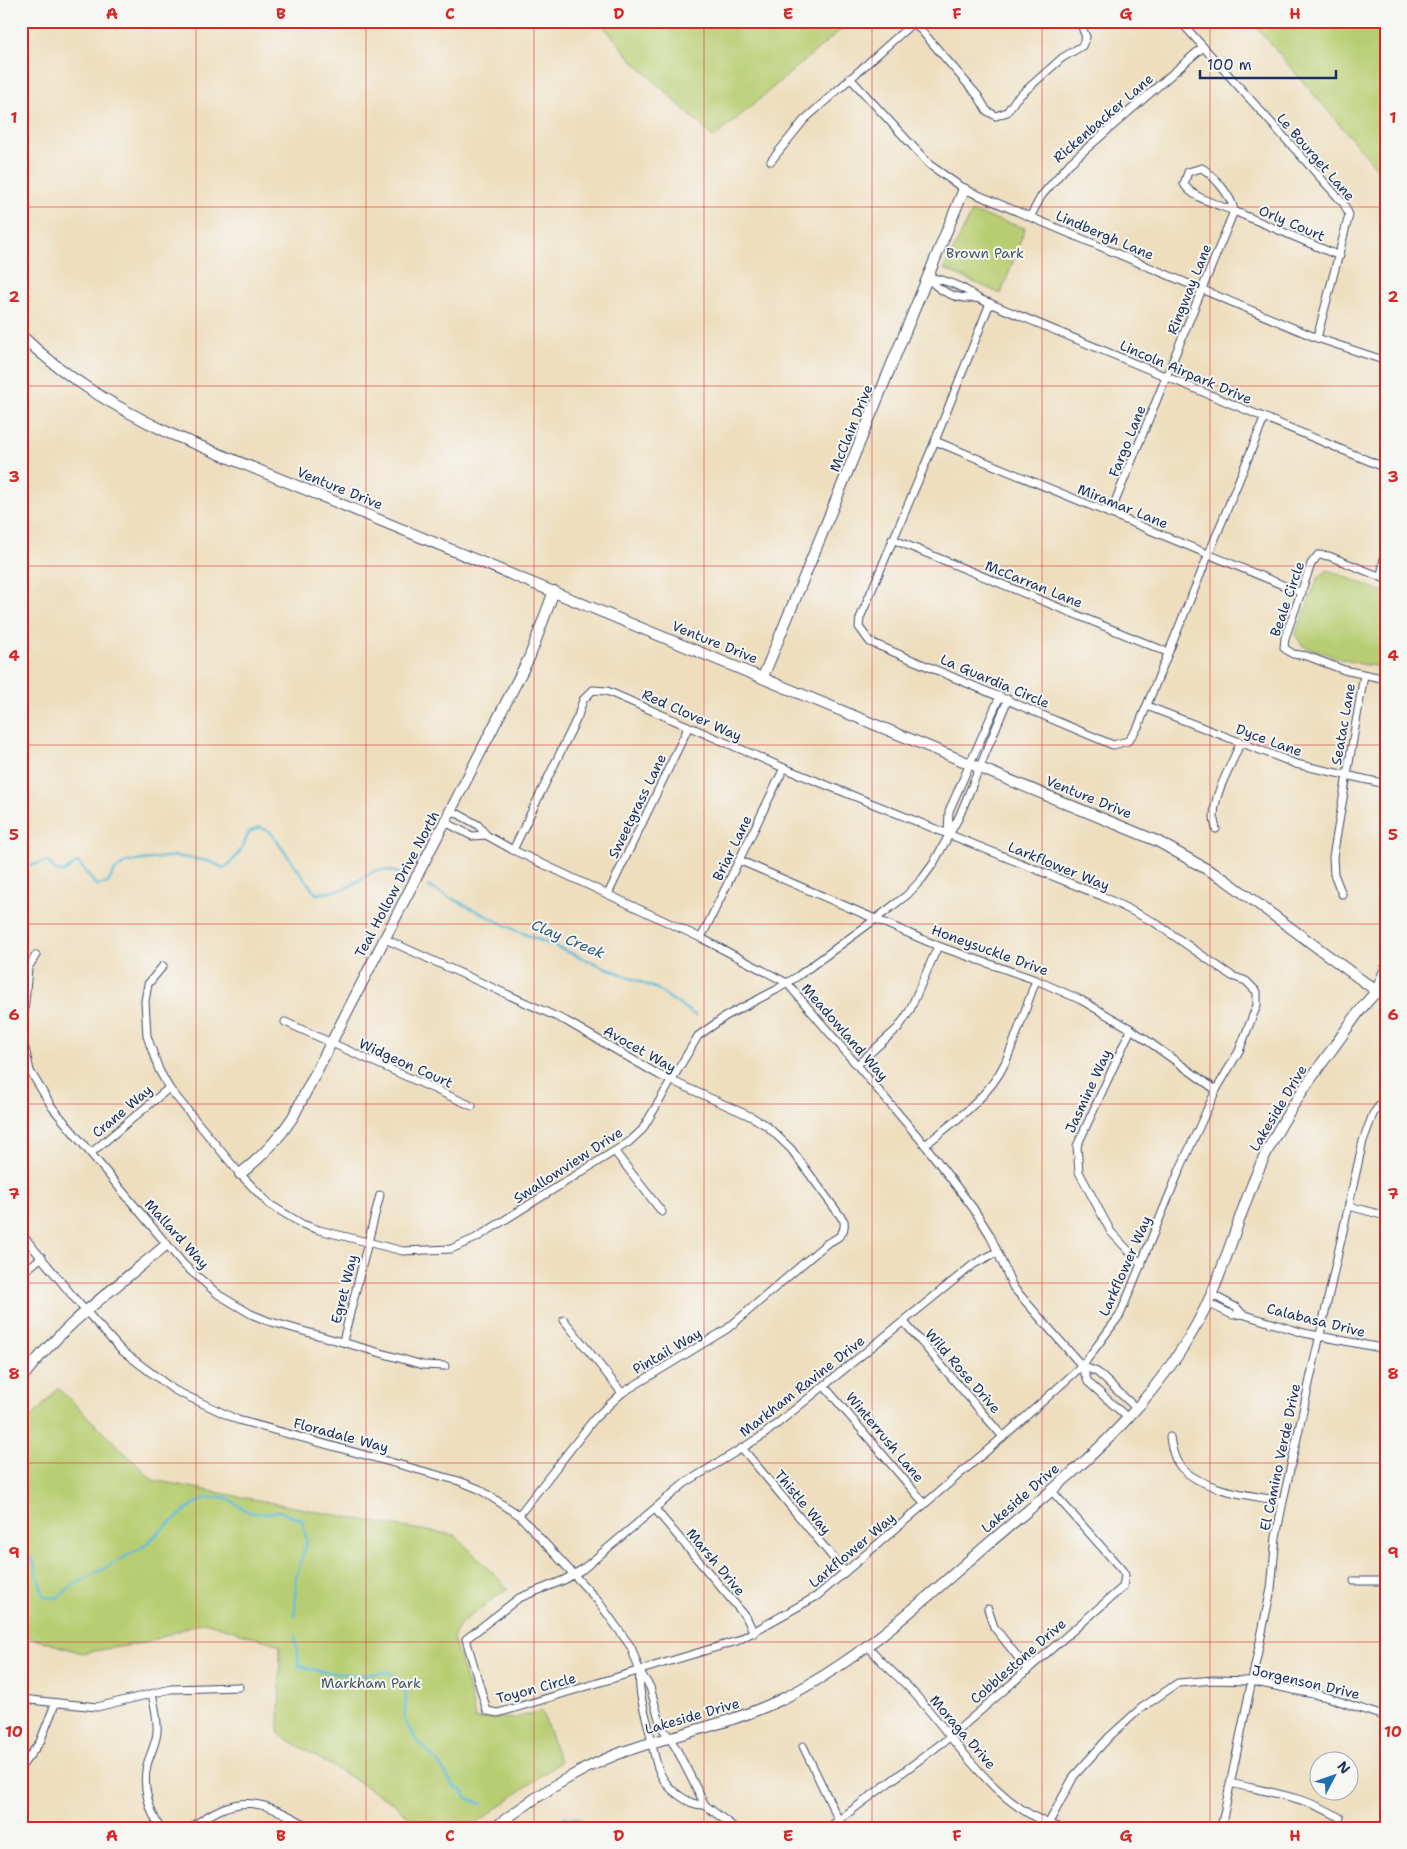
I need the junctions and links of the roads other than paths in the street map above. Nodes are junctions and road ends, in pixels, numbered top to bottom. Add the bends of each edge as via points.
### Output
1 (1074, 21) edge
2 (1180, 21) edge
3 (915, 22) edge
4 (1203, 47) junction
5 (850, 78) junction
6 (771, 161) dead end
7 (964, 189) junction
8 (1234, 211) junction
9 (1030, 217) junction
10 (1340, 256) junction
11 (928, 277) junction
12 (1202, 289) junction
13 (990, 303) junction
14 (21, 335) edge
15 (1318, 338) junction
16 (1386, 360) edge
17 (1166, 376) junction
18 (1264, 419) junction
19 (935, 441) junction
20 (1386, 468) edge
21 (1110, 514) junction
22 (892, 539) junction
23 (1386, 545) edge
24 (1208, 554) junction
25 (1383, 578) edge
26 (554, 591) junction
27 (1302, 593) junction
28 (1167, 652) junction
29 (1364, 675) junction
30 (763, 677) junction
31 (1386, 679) edge
32 (1000, 696) junction
33 (1008, 699) junction
34 (1147, 706) junction
35 (688, 728) junction
36 (1240, 744) junction
37 (970, 763) junction
38 (980, 767) junction
39 (784, 768) junction
40 (1347, 777) junction
41 (1386, 784) edge
42 (451, 810) junction
43 (445, 822) junction
44 (1216, 829) dead end
45 (948, 834) junction
46 (486, 835) junction
47 (513, 850) junction
48 (740, 861) junction
49 (608, 894) junction
50 (1342, 894) dead end
51 (877, 918) junction
52 (383, 938) junction
53 (701, 938) junction
54 (938, 946) junction
55 (36, 955) dead end
56 (163, 966) dead end
57 (1386, 968) edge
58 (1036, 980) junction
59 (787, 983) junction
60 (1386, 984) edge
61 (1376, 991) junction
62 (1386, 998) edge
63 (285, 1022) dead end
64 (1131, 1029) junction
65 (330, 1042) junction
66 (858, 1064) junction
67 (670, 1081) junction
68 (169, 1088) junction
69 (1216, 1090) junction
70 (1386, 1097) edge
71 (472, 1106) dead end
72 (925, 1145) junction
73 (615, 1152) junction
74 (91, 1153) junction
75 (240, 1174) junction
76 (380, 1195) dead end
77 (1349, 1206) junction
78 (662, 1212) dead end
79 (1386, 1216) edge
80 (845, 1228) joint
81 (21, 1233) edge
82 (368, 1243) junction
83 (166, 1245) junction
84 (997, 1252) junction
85 (42, 1257) junction
86 (1142, 1265) junction
87 (21, 1274) edge
88 (1209, 1299) junction
89 (86, 1312) junction
90 (564, 1320) dead end
91 (904, 1322) junction
92 (1319, 1336) junction
93 (343, 1341) junction
94 (1386, 1349) edge
95 (445, 1366) dead end
96 (1082, 1366) junction
97 (21, 1379) edge
98 (825, 1387) junction
99 (622, 1393) junction
100 (1136, 1408) junction
101 (1128, 1418) junction
102 (1003, 1437) junction
103 (1170, 1437) dead end
104 (742, 1448) junction
105 (1051, 1490) junction
106 (1283, 1501) junction
107 (926, 1504) junction
108 (655, 1509) junction
109 (519, 1515) junction
110 (845, 1572) junction
111 (574, 1575) junction
112 (1354, 1581) dead end
113 (1386, 1581) edge
114 (988, 1609) dead end
115 (754, 1633) junction
116 (868, 1646) junction
117 (1028, 1670) junction
118 (640, 1672) junction
119 (1251, 1681) junction
120 (239, 1687) dead end
121 (152, 1694) junction
122 (21, 1699) edge
123 (55, 1704) junction
124 (1386, 1716) edge
125 (950, 1737) junction
126 (668, 1738) junction
127 (652, 1743) junction
128 (803, 1746) dead end
129 (21, 1767) edge
130 (1230, 1784) junction
131 (705, 1804) junction
132 (1340, 1818) dead end
133 (839, 1822) junction
134 (1047, 1826) edge
135 (160, 1828) edge
136 (192, 1828) edge
137 (311, 1828) edge
138 (494, 1828) edge
139 (735, 1828) edge
140 (828, 1828) edge
141 (1060, 1828) edge
142 (1221, 1828) edge

1 - 3 street via 1082,27 1086,37 1082,46 1062,58 1016,99 1007,112 996,116 987,111
2 - 4 street, Le Bourget Lane
3 - 5 street
4 - 9 street, Rickenbacker Lane via 1064,169 1042,194
4 - 10 street, Le Bourget Lane via 1344,204 1349,215
5 - 6 street via 804,120
5 - 7 street, Lindbergh Lane via 930,165
7 - 9 street, Lindbergh Lane
7 - 11 street, McClain Drive
8 - 8 street, Orly Court via 1229,197 1208,172 1202,168 1188,172 1184,179 1186,189
8 - 10 street, Orly Court
8 - 12 street, Ringway Lane
9 - 12 street, Lindbergh Lane
10 - 15 street, Le Bourget Lane
11 - 13 street, Lincoln Airpark Drive via 968,290
11 - 30 street, McClain Drive
12 - 15 street, Lindbergh Lane
12 - 17 street, Ringway Lane
13 - 17 street, Lincoln Airpark Drive
13 - 19 street, La Guardia Circle
14 - 26 street, Venture Drive via 78,382 132,415 178,437
15 - 16 street, Lindbergh Lane
17 - 18 street, Lincoln Airpark Drive
17 - 21 street, Fargo Lane
18 - 20 street, Lincoln Airpark Drive
18 - 24 street, La Guardia Circle
19 - 21 street, Miramar Lane
19 - 22 street, La Guardia Circle
21 - 24 street, Miramar Lane
22 - 28 street, McCarran Lane
22 - 32 street, La Guardia Circle via 860,618 863,636 870,642
23 - 25 street
24 - 27 street, Miramar Lane
24 - 28 street, La Guardia Circle
25 - 27 street, Beale Circle via 1329,556 1318,555 1311,564
26 - 30 street, Venture Drive
26 - 42 street, Teal Hollow Drive North via 530,656
27 - 29 street, Beale Circle via 1284,648 1293,654
28 - 34 street, La Guardia Circle
29 - 31 street, Beale Circle
29 - 40 street, Seatac Lane
30 - 37 street, Venture Drive
32 - 33 street, La Guardia Circle
32 - 37 street, Swallowview Drive
33 - 34 street, La Guardia Circle via 1113,745 1132,737
33 - 38 street, Swallowview Drive
34 - 36 street, Dyce Lane
35 - 39 street, Red Clover Way
35 - 47 street, Red Clover Way via 606,691 593,690 583,700
35 - 49 street, Sweetgrass Lane
36 - 40 street, Dyce Lane via 1296,764
36 - 44 street via 1215,804
37 - 38 street, Venture Drive
37 - 45 street, Swallowview Drive via 949,811
38 - 45 street, Swallowview Drive via 959,817
38 - 61 street, Venture Drive via 1143,834 1197,862
39 - 45 street, Red Clover Way
39 - 48 street, Briar Lane
40 - 41 street, Dyce Lane
40 - 50 street, Seatac Lane via 1333,857 1334,874
42 - 43 street, Teal Hollow Drive North
42 - 46 street, Meadowland Way via 478,825
43 - 46 street, Meadowland Way via 472,836
43 - 52 street, Teal Hollow Drive North
45 - 51 street, Swallowview Drive via 922,879
45 - 69 street, Larkflower Way via 1102,896 1154,922 1232,976 1246,981 1257,992 1257,1005 1239,1051
46 - 47 street, Meadowland Way
47 - 49 street, Meadowland Way
48 - 51 street, Honeysuckle Drive
48 - 53 street, Briar Lane
49 - 53 street, Meadowland Way
51 - 54 street, Honeysuckle Drive
51 - 59 street, Swallowview Drive
52 - 65 street, Teal Hollow Drive North
52 - 67 street, Avocet Way via 566,1021
53 - 59 street, Meadowland Way
54 - 58 street, Honeysuckle Drive
54 - 66 street via 909,1012 898,1028
55 - 74 street, Mallard Way via 28,968 22,1035 30,1071 40,1091
56 - 68 street, Swallowview Drive via 148,984 144,1020 152,1054
57 - 61 street, Lakeside Drive
58 - 64 street, Honeysuckle Drive via 1081,1000
58 - 72 street via 1005,1064 985,1092
59 - 66 street, Meadowland Way
59 - 67 street, Swallowview Drive via 705,1029
60 - 61 street, Lakeside Drive
61 - 62 street, Venture Drive
61 - 88 street, Lakeside Drive via 1303,1088 1275,1136
63 - 65 street, Widgeon Court
64 - 69 street, Honeysuckle Drive
64 - 86 street, Jasmine Way via 1077,1146 1079,1172 1111,1232
65 - 71 street, Widgeon Court
65 - 75 street, Teal Hollow Drive North via 279,1137 267,1152
66 - 72 street, Meadowland Way
67 - 73 street, Swallowview Drive via 642,1130
67 - 80 street, Avocet Way via 752,1117 779,1136 844,1220
68 - 74 street, Crane Way
68 - 75 street, Swallowview Drive
69 - 86 street, Larkflower Way
70 - 77 street, El Camino Verde Drive via 1373,1114 1363,1141
72 - 84 street, Meadowland Way via 973,1208
73 - 78 street
73 - 82 street, Swallowview Drive via 476,1238 450,1248 403,1251
74 - 83 street, Mallard Way
75 - 82 street, Swallowview Drive via 269,1204 294,1219 319,1230
76 - 82 street, Egret Way
77 - 79 street
77 - 92 street, El Camino Verde Drive
80 - 99 street, Pintail Way via 841,1237 826,1244 727,1329
81 - 85 street, Floradale Way
82 - 93 street, Egret Way
83 - 89 street
83 - 93 street, Mallard Way via 204,1284 235,1306 268,1321
84 - 91 street, Markham Ravine Drive via 974,1264
84 - 96 street, Meadowland Way via 1013,1287
85 - 87 street
85 - 89 street, Floradale Way
86 - 96 street, Larkflower Way via 1120,1316
88 - 92 street, Calabasa Drive via 1233,1315 1242,1314
88 - 100 street, Lakeside Drive via 1175,1357
89 - 97 street via 38,1357
89 - 109 street, Floradale Way via 137,1364 193,1401 238,1420 459,1481
90 - 99 street
91 - 98 street, Markham Ravine Drive
91 - 102 street, Wild Rose Drive
92 - 94 street, Calabasa Drive
92 - 106 street, El Camino Verde Drive
93 - 95 street, Mallard Way via 423,1365
96 - 100 street, Meadowland Way via 1096,1372
96 - 101 street, Meadowland Way via 1088,1382
96 - 102 street, Larkflower Way
98 - 104 street, Markham Ravine Drive
98 - 107 street, Winterrush Lane
99 - 109 street, Pintail Way via 595,1418
100 - 101 street, Lakeside Drive
101 - 105 street, Lakeside Drive
102 - 107 street, Larkflower Way
103 - 106 street via 1177,1462 1201,1482
104 - 108 street, Markham Ravine Drive via 696,1475
104 - 110 street, Thistle Way
105 - 116 street, Lakeside Drive
105 - 117 street, Cobblestone Drive via 1122,1570 1125,1582 1118,1592
106 - 119 street, El Camino Verde Drive via 1272,1583
107 - 110 street, Larkflower Way
108 - 111 street, Markham Ravine Drive
108 - 115 street, Marsh Drive via 746,1616
109 - 111 street, Floradale Way
110 - 115 street, Larkflower Way via 817,1596
111 - 118 street, Floradale Way via 631,1647
111 - 118 street, Toyon Circle via 519,1598 466,1639 487,1711 498,1713
112 - 113 street
114 - 117 street via 994,1627
115 - 118 street, Larkflower Way
116 - 125 street, Moraga Drive via 888,1670 910,1688
116 - 126 street, Lakeside Drive via 828,1674 775,1703
117 - 125 street, Cobblestone Drive
118 - 126 street, Floradale Way via 650,1687
118 - 127 street, Floradale Way via 638,1690
119 - 124 street, Jorgenson Drive via 1327,1697
119 - 130 street, El Camino Verde Drive
119 - 134 street, Jorgenson Drive via 1178,1683 1140,1709 1074,1776
120 - 121 street via 185,1688
121 - 123 street via 97,1707
121 - 135 street via 157,1734 147,1766 146,1783 148,1801
122 - 123 street
123 - 129 street via 40,1742
125 - 133 street, Cobblestone Drive
125 - 134 street, Moraga Drive via 1006,1797
126 - 127 street, Lakeside Drive
126 - 131 street
127 - 131 street via 665,1784 690,1803
127 - 138 street, Lakeside Drive via 581,1771 533,1798
128 - 133 street
130 - 132 street via 1306,1801
130 - 142 street, El Camino Verde Drive
131 - 139 street
133 - 140 street, Cobblestone Drive
134 - 141 street, Moraga Drive
136 - 137 street via 216,1811 253,1803 279,1809

